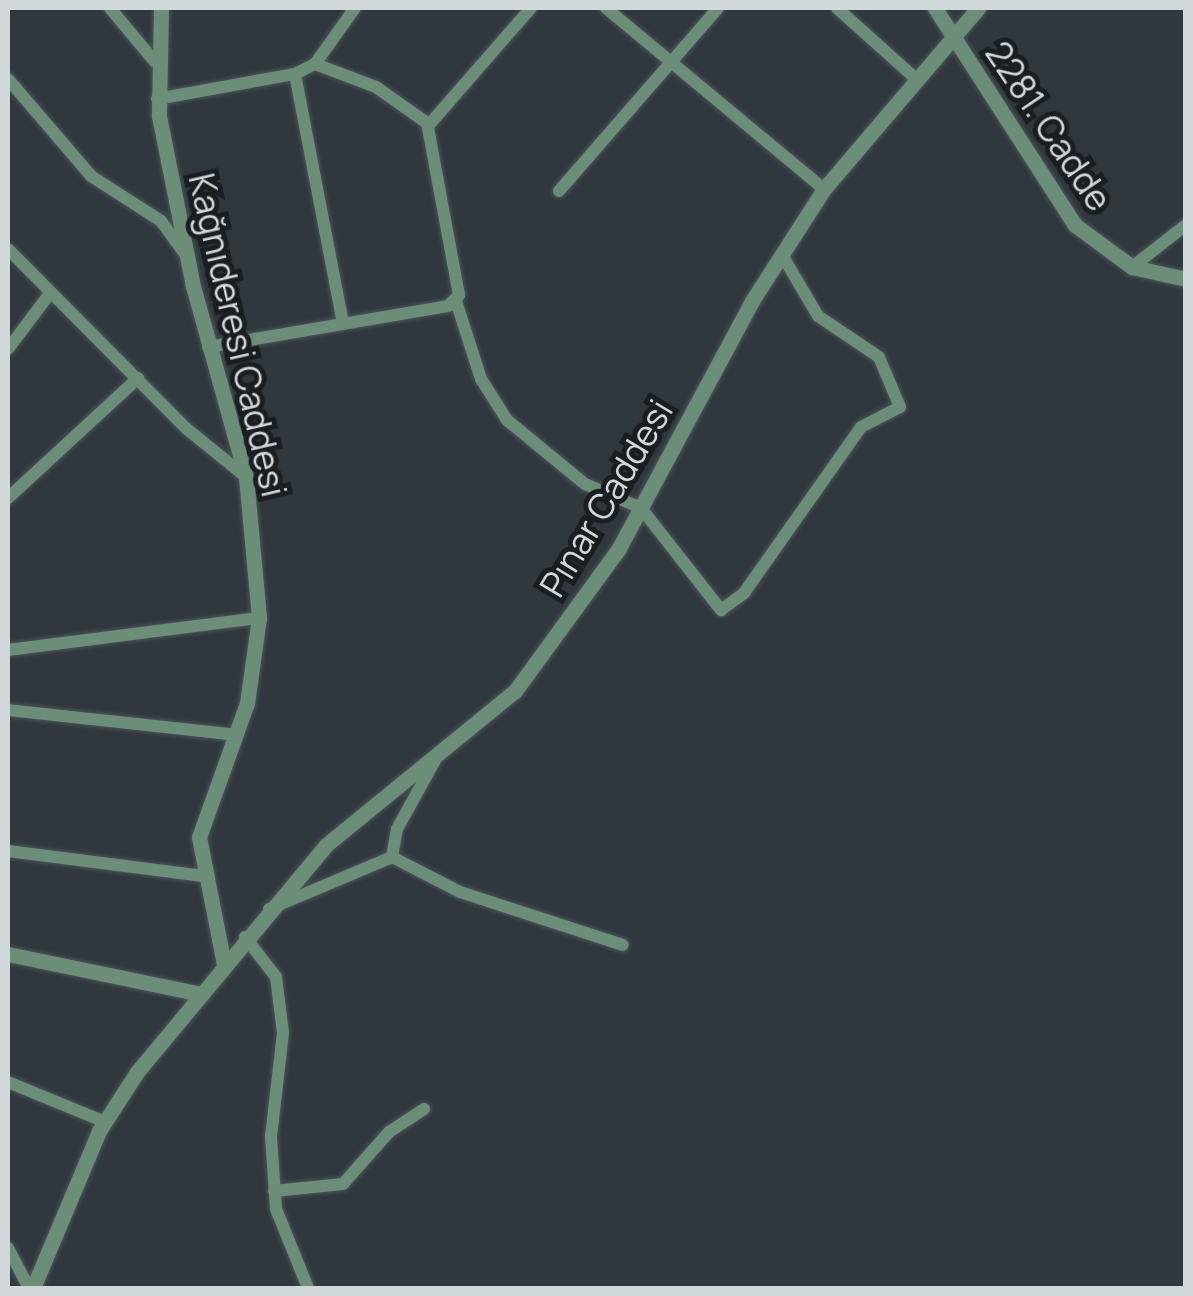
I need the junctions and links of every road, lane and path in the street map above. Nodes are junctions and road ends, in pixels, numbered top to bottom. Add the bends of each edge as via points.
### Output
1 (110, 8) edge
2 (162, 8) edge
3 (355, 8) edge
4 (531, 8) edge
5 (606, 8) edge
6 (718, 8) edge
7 (837, 8) edge
8 (935, 8) edge
9 (978, 8) edge
10 (953, 36) junction
11 (673, 56) junction
12 (155, 62) junction
13 (315, 64) junction
14 (296, 74) junction
15 (8, 78) edge
16 (915, 78) junction
17 (157, 99) junction
18 (428, 126) junction
19 (824, 188) junction
20 (559, 191) dead end
21 (1186, 225) edge
22 (8, 249) edge
23 (782, 255) junction
24 (187, 256) junction
25 (1132, 267) junction
26 (1186, 279) edge
27 (51, 292) junction
28 (456, 302) junction
29 (343, 323) junction
30 (208, 347) junction
31 (8, 349) edge
32 (138, 378) junction
33 (246, 477) junction
34 (8, 498) edge
35 (641, 508) junction
36 (258, 618) junction
37 (8, 650) edge
38 (8, 710) edge
39 (237, 735) junction
40 (438, 755) junction
41 (8, 851) edge
42 (392, 857) junction
43 (203, 876) junction
44 (267, 908) junction
45 (246, 937) junction
46 (622, 945) dead end
47 (8, 954) edge
48 (224, 964) junction
49 (202, 994) junction
50 (8, 1082) edge
51 (424, 1108) dead end
52 (105, 1122) junction
53 (274, 1190) junction
54 (8, 1248) edge
55 (31, 1288) edge
56 (308, 1288) edge

1 - 12 street
2 - 12 street, Kağnıderesi Caddesi
3 - 13 street
4 - 18 street
5 - 11 street
6 - 11 street
7 - 16 street
8 - 10 street, 2281. Cadde
9 - 10 street, Pınar Caddesi
10 - 16 street, Pınar Caddesi
10 - 25 street, 2281. Cadde via 1075,225
11 - 19 street
11 - 20 street
12 - 17 street, Kağnıderesi Caddesi
13 - 14 street
13 - 18 street via 376,87
14 - 17 street
14 - 29 street
15 - 24 street via 91,176 161,221
16 - 19 street, Pınar Caddesi
17 - 24 street, Kağnıderesi Caddesi
18 - 28 street via 460,280
19 - 23 street, Pınar Caddesi
21 - 25 street
22 - 27 street
23 - 35 street, Pınar Caddesi
23 - 35 street via 808,305 879,358 900,407 860,427 726,610 707,600
24 - 30 street, Kağnıderesi Caddesi
25 - 26 street, 2281. Cadde
27 - 31 street
27 - 32 street
28 - 29 street
28 - 35 street via 481,379 507,420 585,484
29 - 30 street
30 - 33 street, Kağnıderesi Caddesi
32 - 33 street
32 - 34 street
33 - 36 street, Kağnıderesi Caddesi
35 - 40 street, Pınar Caddesi via 594,588 515,691
36 - 37 street
36 - 39 street, Kağnıderesi Caddesi via 254,674
38 - 39 street
39 - 43 street, Kağnıderesi Caddesi via 203,820
40 - 42 street via 397,829
40 - 44 street, Pınar Caddesi via 349,824
41 - 43 street
42 - 44 street via 342,872 286,908
42 - 46 street via 460,892
43 - 48 street, Kağnıderesi Caddesi
44 - 45 street, Pınar Caddesi
45 - 48 street, Pınar Caddesi
45 - 53 street via 276,978 283,1033
47 - 49 street
48 - 49 street, Pınar Caddesi
49 - 52 street, Pınar Caddesi
50 - 52 street
51 - 53 street via 389,1132 342,1184
52 - 55 street, Pınar Caddesi
53 - 56 street via 288,1249
54 - 55 street

